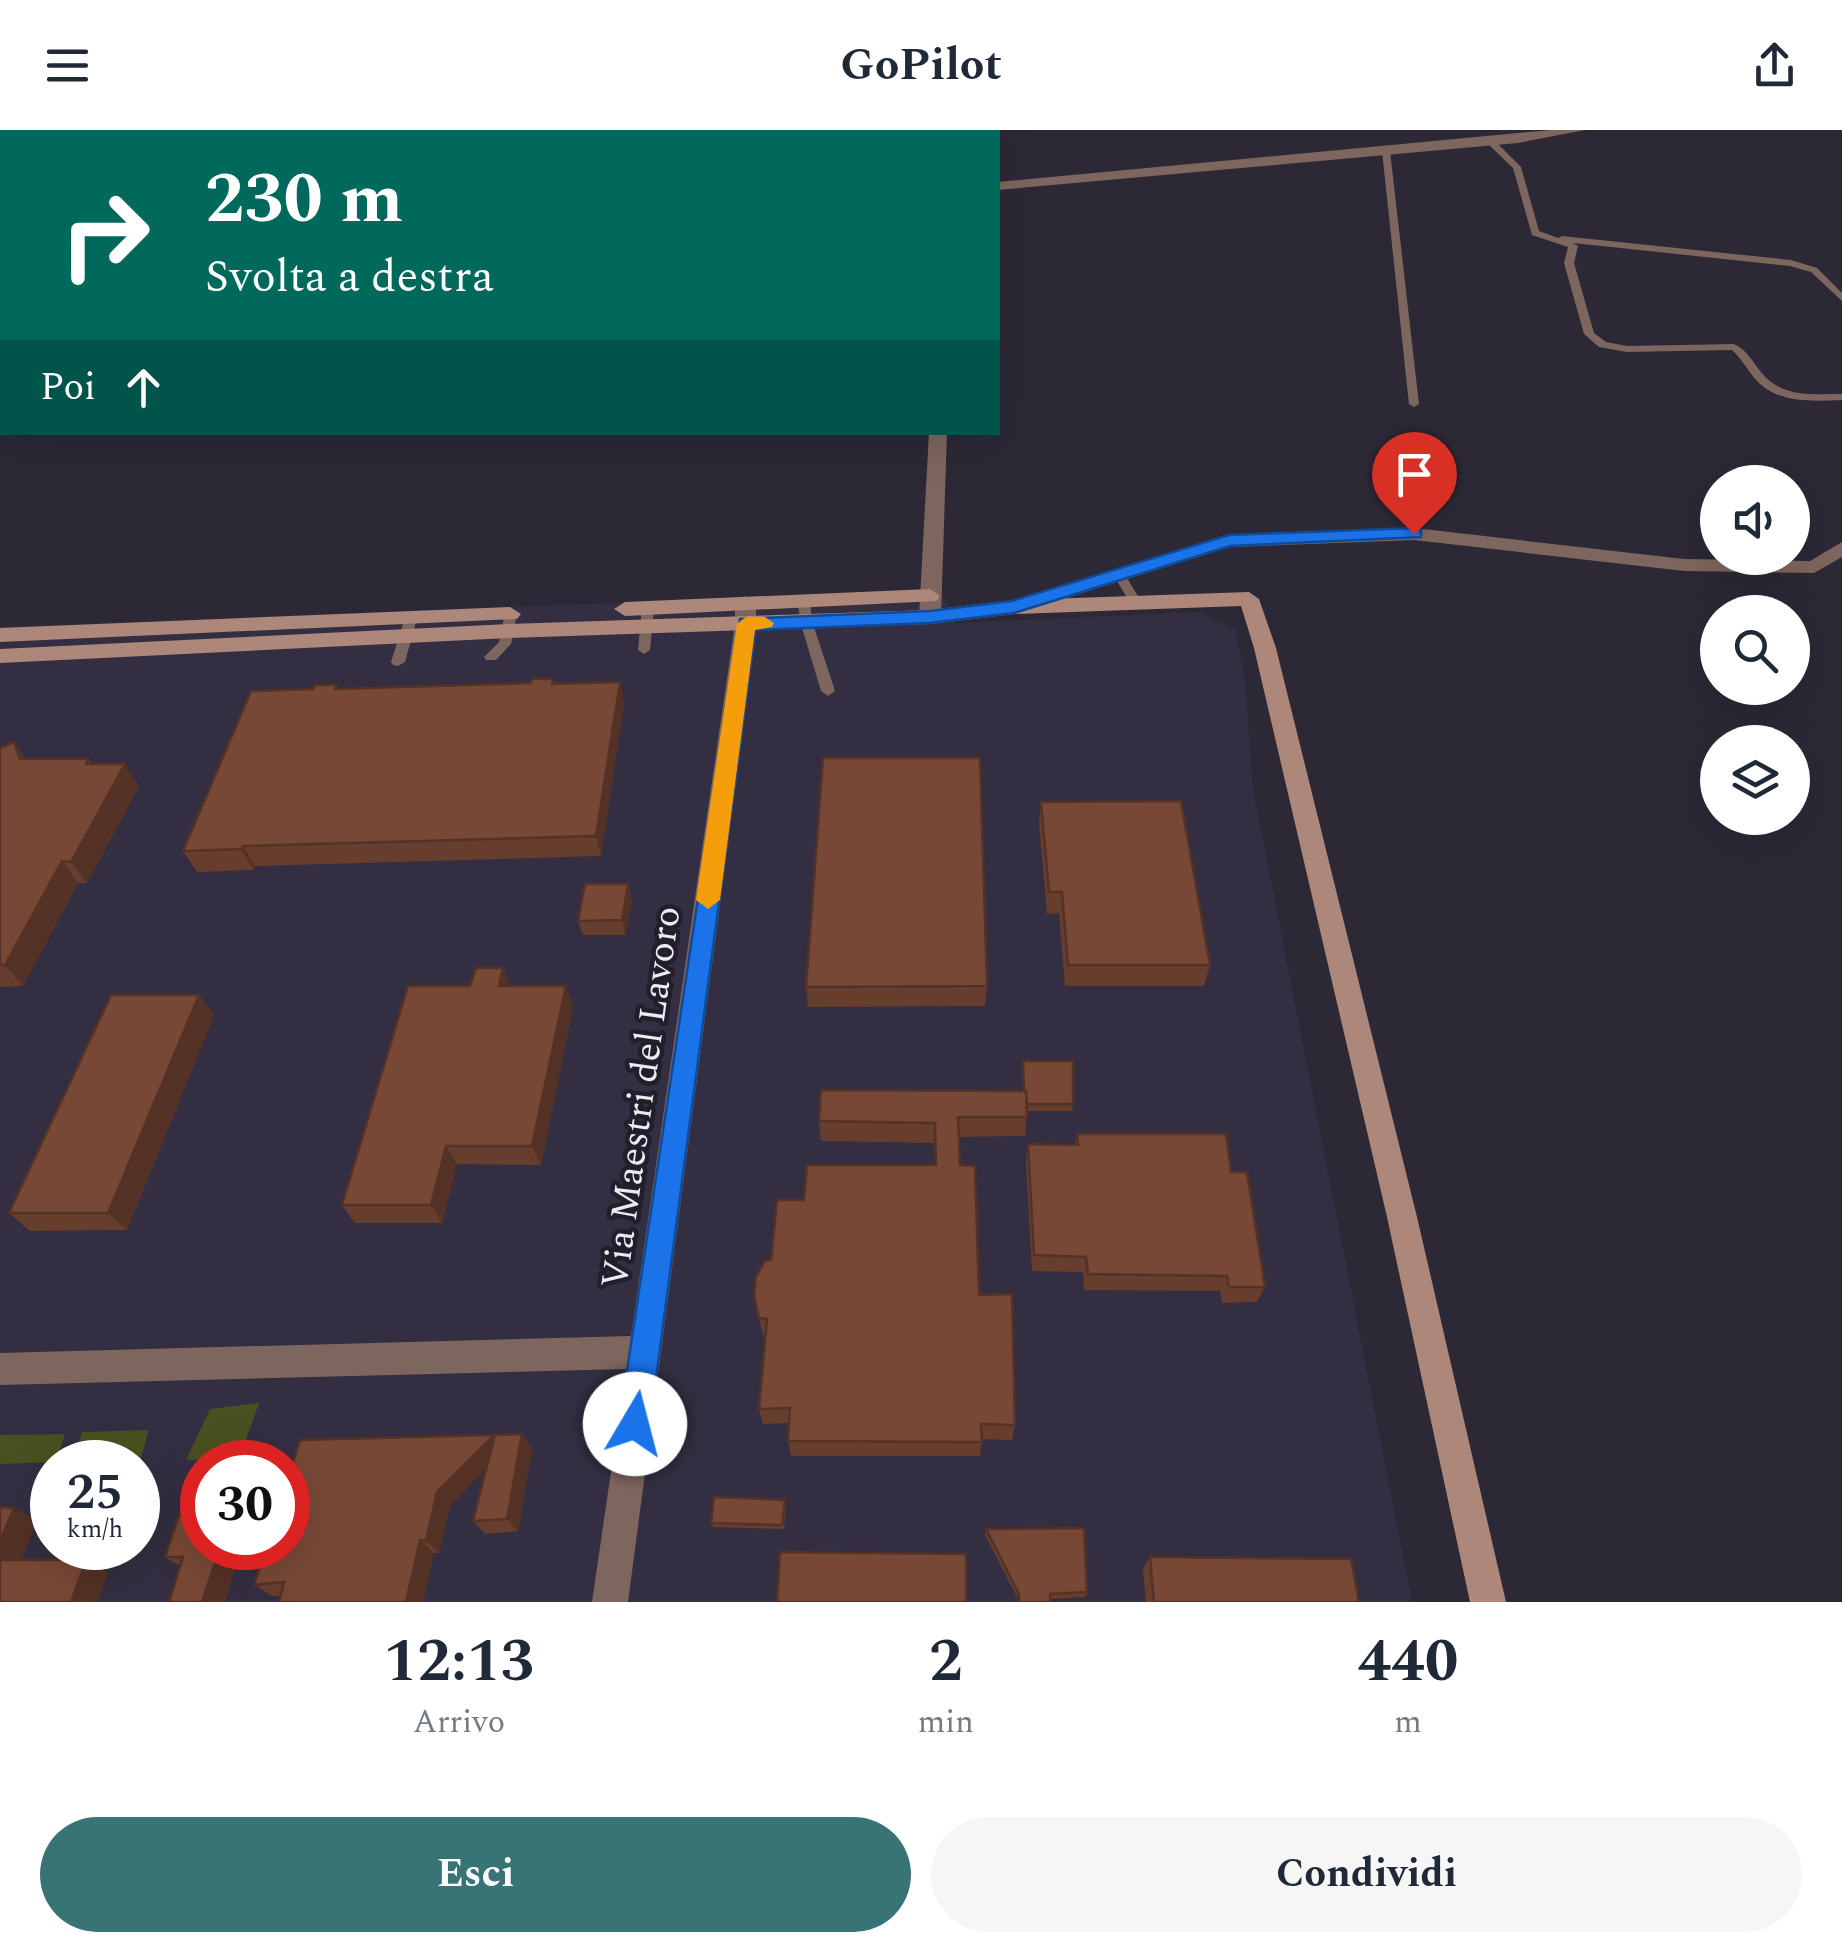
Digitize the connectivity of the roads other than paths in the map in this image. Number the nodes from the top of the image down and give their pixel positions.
1 (1578, 130) edge
2 (1490, 142) junction
3 (1386, 150) junction
4 (1000, 186) edge
5 (1554, 238) junction
6 (1842, 298) edge
7 (1842, 398) edge
8 (1414, 404) dead end
9 (938, 435) edge
10 (1842, 548) edge
11 (1120, 576) junction
12 (1136, 603) junction
13 (930, 606) junction
14 (1014, 607) junction
15 (805, 611) junction
16 (746, 614) junction
17 (648, 617) junction
18 (408, 627) junction
19 (0, 635) edge
20 (509, 636) junction
21 (644, 650) dead end
22 (0, 656) edge
23 (491, 658) dead end
24 (398, 662) dead end
25 (828, 691) dead end
26 (645, 1352) junction
27 (0, 1370) edge
28 (610, 1602) edge
29 (1488, 1602) edge

1 - 2 street
2 - 3 street
2 - 5 lane
3 - 4 street
3 - 8 lane
5 - 6 lane
5 - 7 lane
9 - 13 street
10 - 11 street
11 - 12 lane
11 - 14 street
12 - 14 street
12 - 29 street
13 - 14 street
13 - 15 street
15 - 16 street
15 - 25 lane
16 - 17 street
16 - 26 street, Via Maestri del Lavoro
17 - 20 street
17 - 21 lane
18 - 19 street
18 - 20 street
18 - 22 street
18 - 24 lane
20 - 23 lane
26 - 27 street
26 - 28 street, Via Maestri del Lavoro

